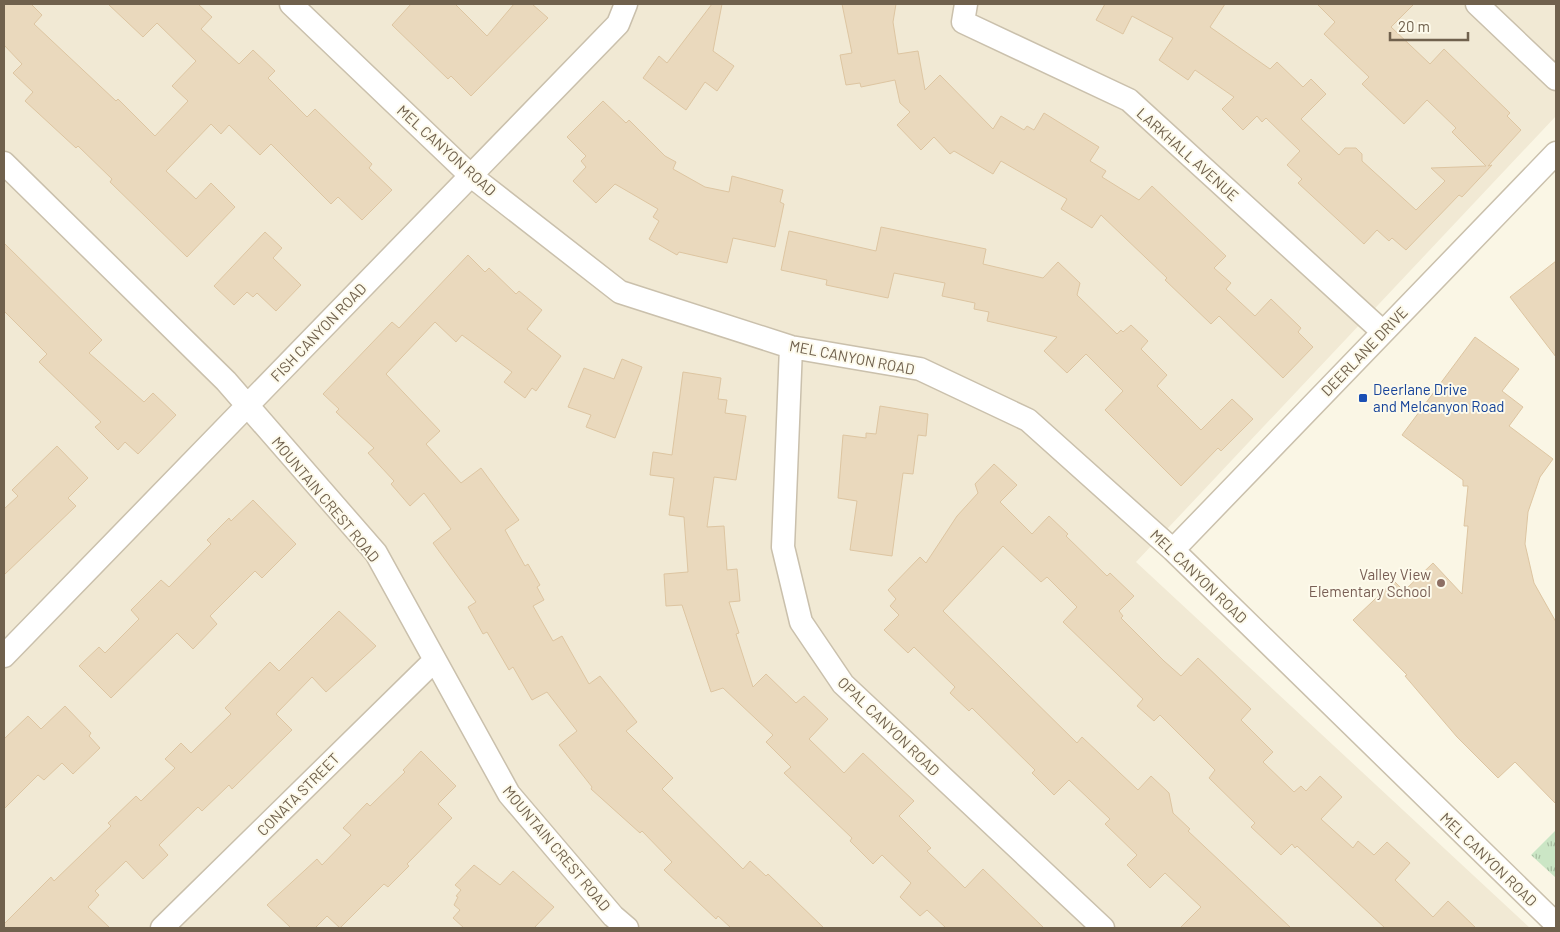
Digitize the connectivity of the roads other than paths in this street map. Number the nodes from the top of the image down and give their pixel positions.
1 (291, 4) edge
2 (626, 4) edge
3 (1477, 4) edge
4 (964, 13) edge
5 (1556, 79) edge
6 (1556, 153) edge
7 (4, 163) edge
8 (470, 175) junction
9 (1383, 332) junction
10 (791, 347) junction
11 (246, 406) junction
12 (1173, 550) junction
13 (4, 656) edge
14 (435, 660) junction
15 (614, 924) edge
16 (1556, 924) edge
17 (162, 928) edge
18 (1103, 928) edge

1 - 8 street, MEL CANYON ROAD
2 - 8 street, FISH CANYON ROAD
3 - 5 street
4 - 9 street, LARKHALL AVENUE
6 - 9 street, DEERLANE DRIVE
7 - 11 street, MOUNTAIN CREST ROAD
8 - 10 street, MEL CANYON ROAD
8 - 11 street, FISH CANYON ROAD
9 - 12 street, DEERLANE DRIVE
10 - 12 street, MEL CANYON ROAD
10 - 18 street, OPAL CANYON ROAD
11 - 13 street, FISH CANYON ROAD
11 - 14 street, MOUNTAIN CREST ROAD
12 - 16 street, MEL CANYON ROAD
14 - 15 street, MOUNTAIN CREST ROAD
14 - 17 street, CONATA STREET

